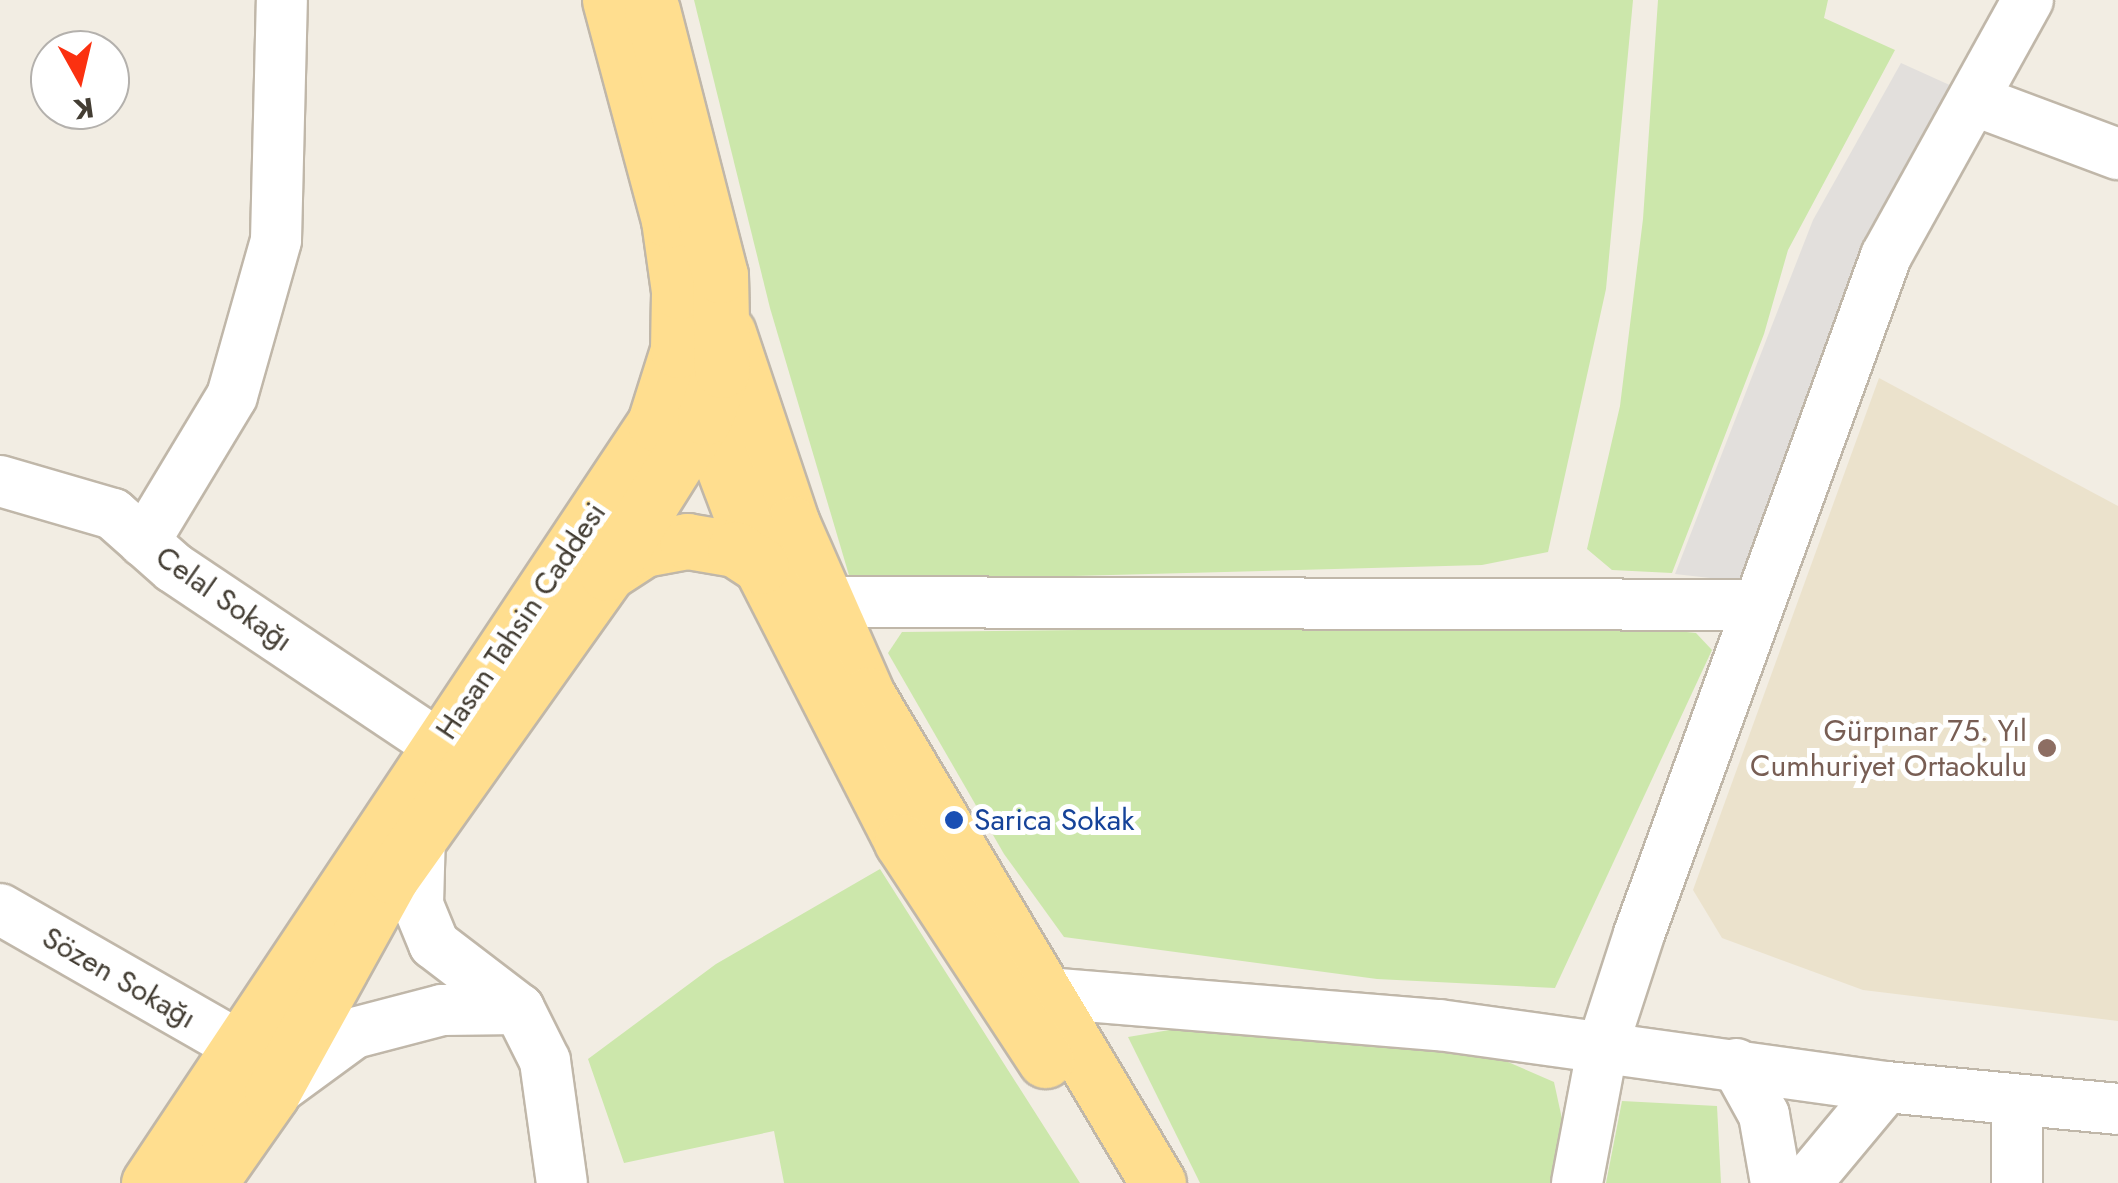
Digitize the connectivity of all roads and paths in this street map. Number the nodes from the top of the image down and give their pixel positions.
1 (282, 0) edge
2 (610, 0) edge
3 (649, 0) edge
4 (2028, 0) edge
5 (1976, 101) junction
6 (2118, 154) edge
7 (724, 324) junction
8 (678, 350) junction
9 (706, 417) junction
10 (645, 438) junction
11 (770, 458) junction
12 (0, 481) edge
13 (144, 542) junction
14 (761, 566) junction
15 (606, 573) junction
16 (823, 602) junction
17 (1756, 605) junction
18 (438, 744) junction
19 (420, 833) junction
20 (0, 909) edge
21 (992, 979) junction
22 (1047, 993) junction
23 (519, 1009) junction
24 (1603, 1045) junction
25 (239, 1046) junction
26 (1736, 1064) junction
27 (1886, 1087) junction
28 (272, 1093) junction
29 (2016, 1103) junction
30 (2118, 1109) edge
31 (149, 1183) edge
32 (209, 1183) edge
33 (562, 1183) edge
34 (1116, 1183) edge
35 (1158, 1183) edge
36 (1577, 1183) edge
37 (1776, 1183) edge
38 (1806, 1183) edge
39 (2017, 1183) edge

1 - 13 street
2 - 8 main road, Hasan Tahsin Caddesi
3 - 7 main road, Hasan Tahsin Caddesi
4 - 5 street
5 - 6 street
5 - 17 street
7 - 9 main road, Hasan Tahsin Caddesi
7 - 11 main road, Hasan Tahsin Caddesi
8 - 9 main road
8 - 10 main road, Hasan Tahsin Caddesi
9 - 10 main road
9 - 11 main road
9 - 14 main road
9 - 15 main road, Hasan Tahsin Caddesi
10 - 18 main road, Hasan Tahsin Caddesi
11 - 16 main road, Hasan Tahsin Caddesi
12 - 13 street, Celal Sokağı
13 - 18 street, Celal Sokağı
14 - 15 main road
14 - 21 main road
15 - 19 main road, Hasan Tahsin Caddesi
16 - 17 street
16 - 22 main road, Hasan Tahsin Caddesi
17 - 24 street
18 - 25 main road, Hasan Tahsin Caddesi
19 - 23 street
19 - 28 main road, Hasan Tahsin Caddesi
20 - 25 street, Sözen Sokağı
21 - 22 main road
21 - 34 main road
22 - 24 street
22 - 35 main road, Hasan Tahsin Caddesi
23 - 28 street
23 - 33 street
24 - 26 street
24 - 36 street
25 - 31 main road, Hasan Tahsin Caddesi
26 - 27 street
26 - 37 street
27 - 29 street
27 - 38 street
28 - 32 main road, Hasan Tahsin Caddesi
29 - 30 street
29 - 39 street

